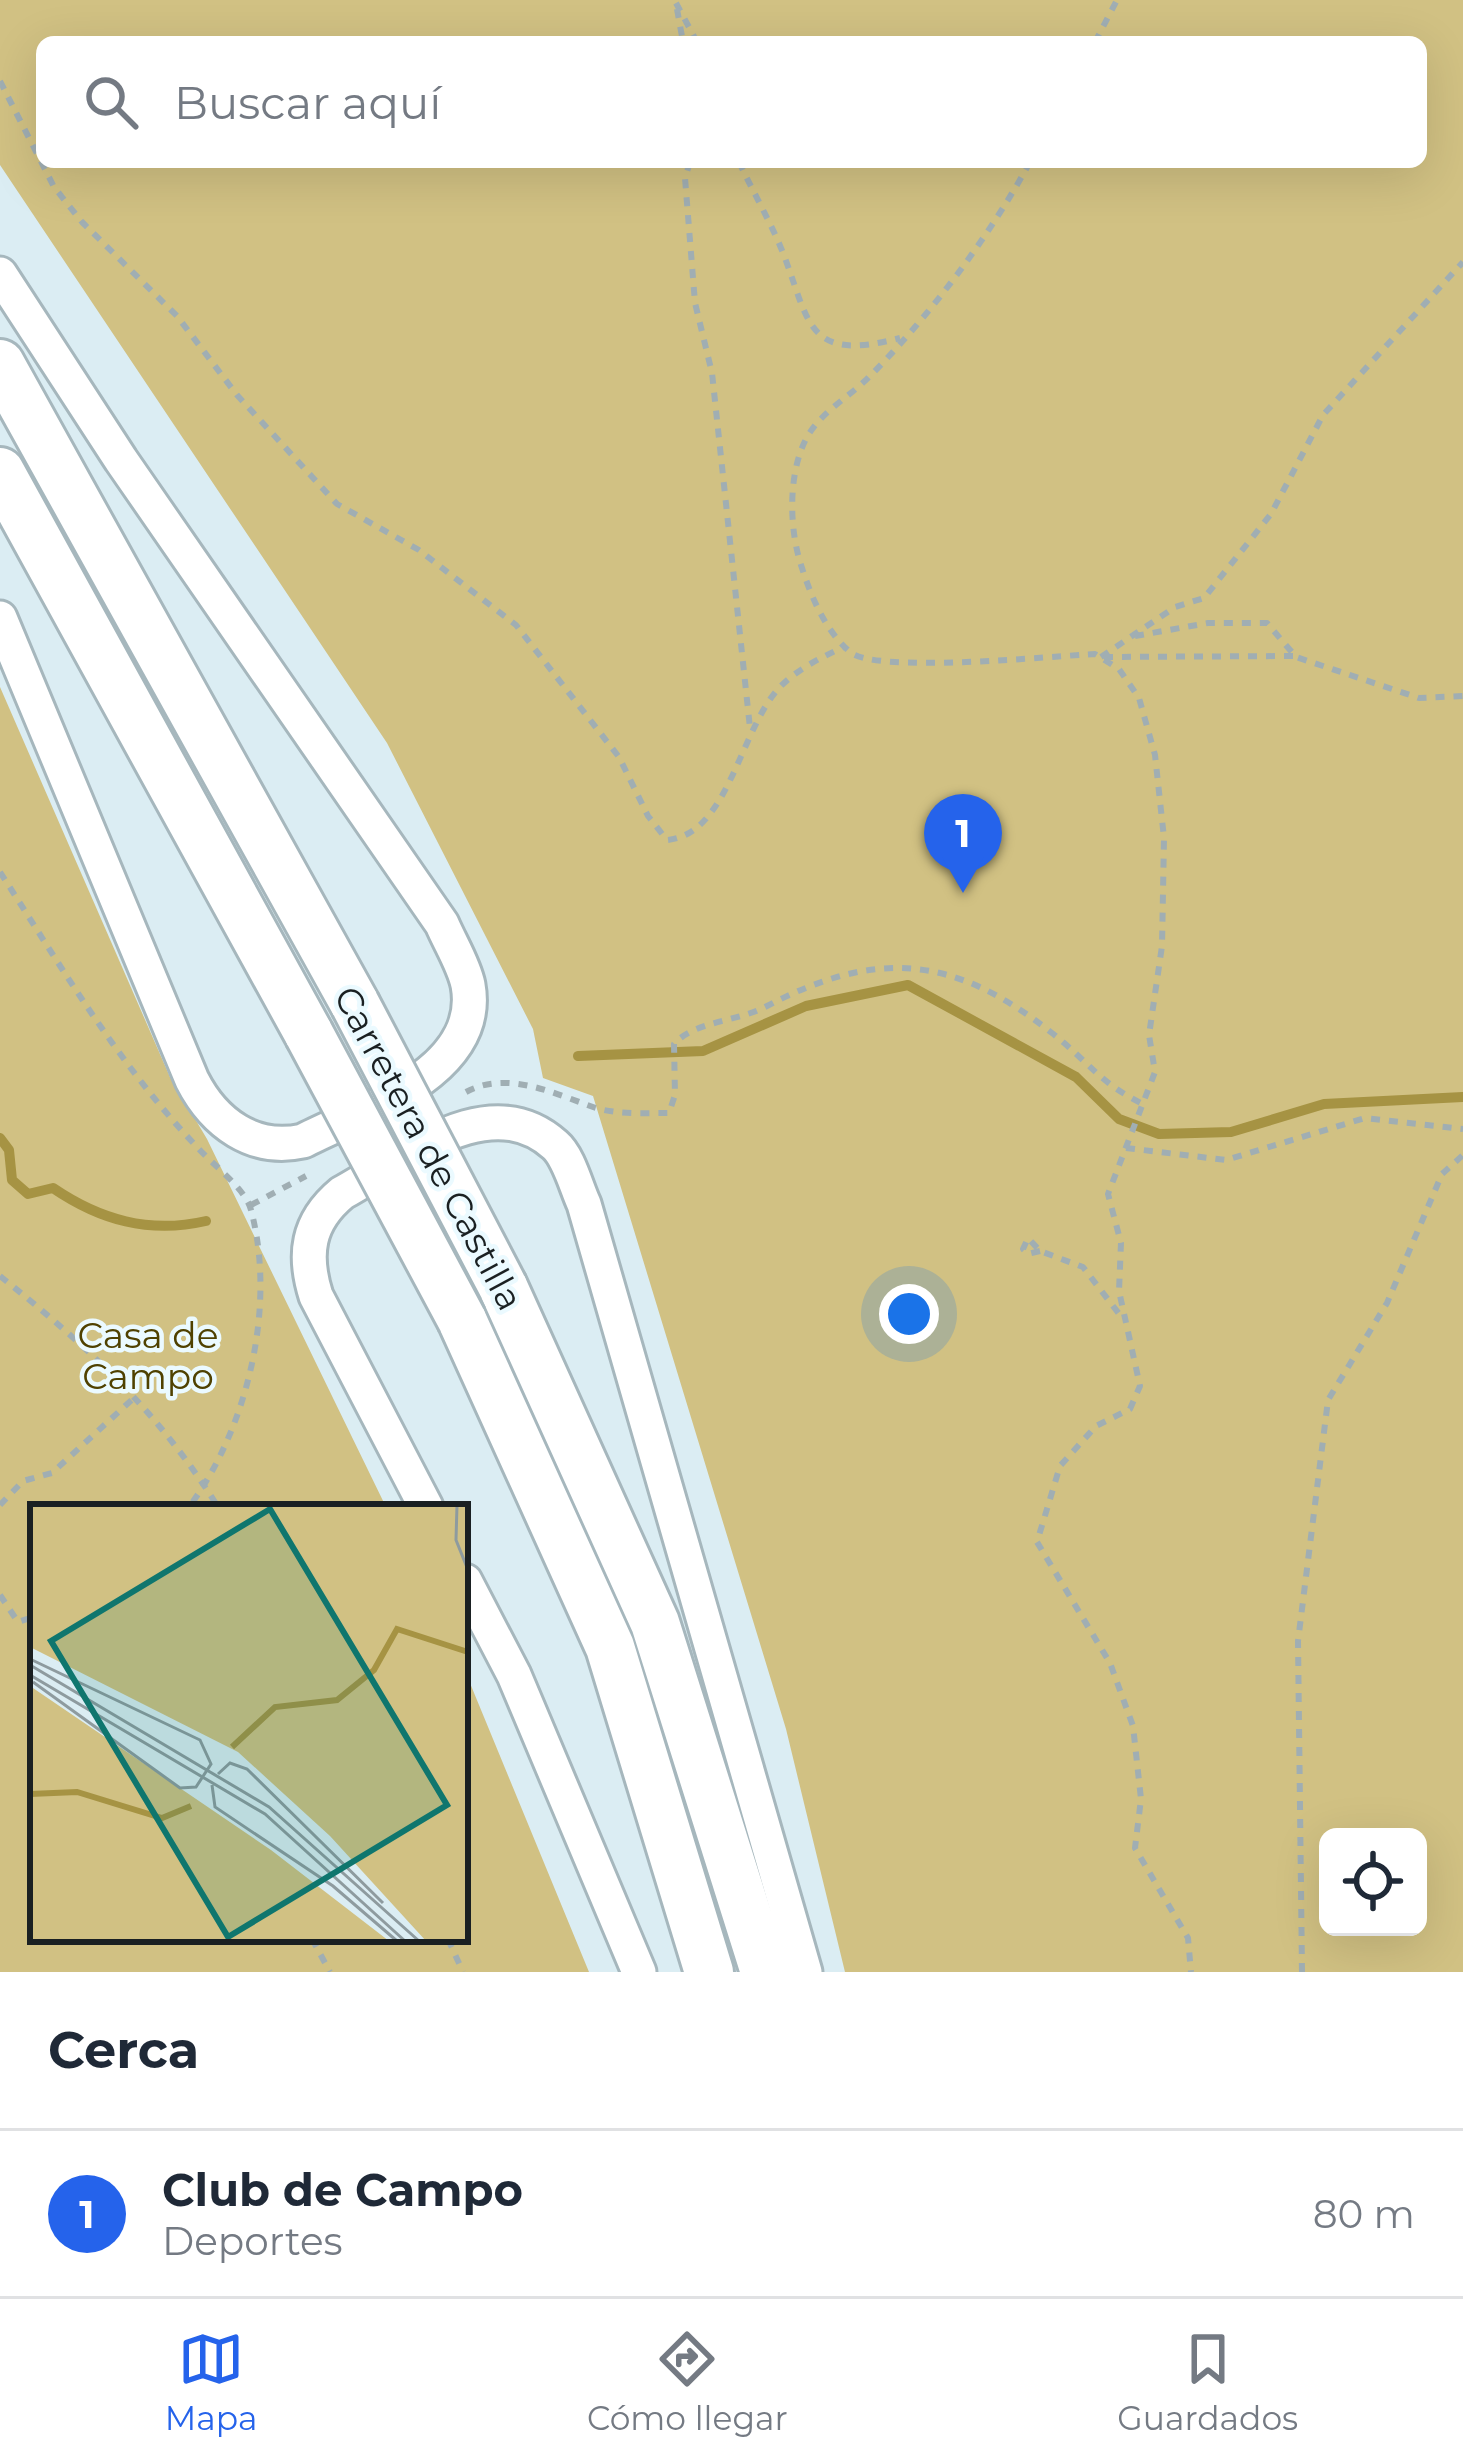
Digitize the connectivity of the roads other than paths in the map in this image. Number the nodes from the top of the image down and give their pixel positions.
1 (0, 274) edge
2 (0, 364) edge
3 (0, 472) edge
4 (0, 618) edge
5 (424, 1504) edge
6 (468, 1587) edge
7 (639, 1972) edge
8 (710, 1972) edge
9 (765, 1972) edge
10 (805, 1972) edge

1 - 4 lane
2 - 9 highway, Carretera de Castilla, bridge
3 - 8 highway, Carretera de Castilla, bridge
5 - 10 lane
6 - 7 lane

